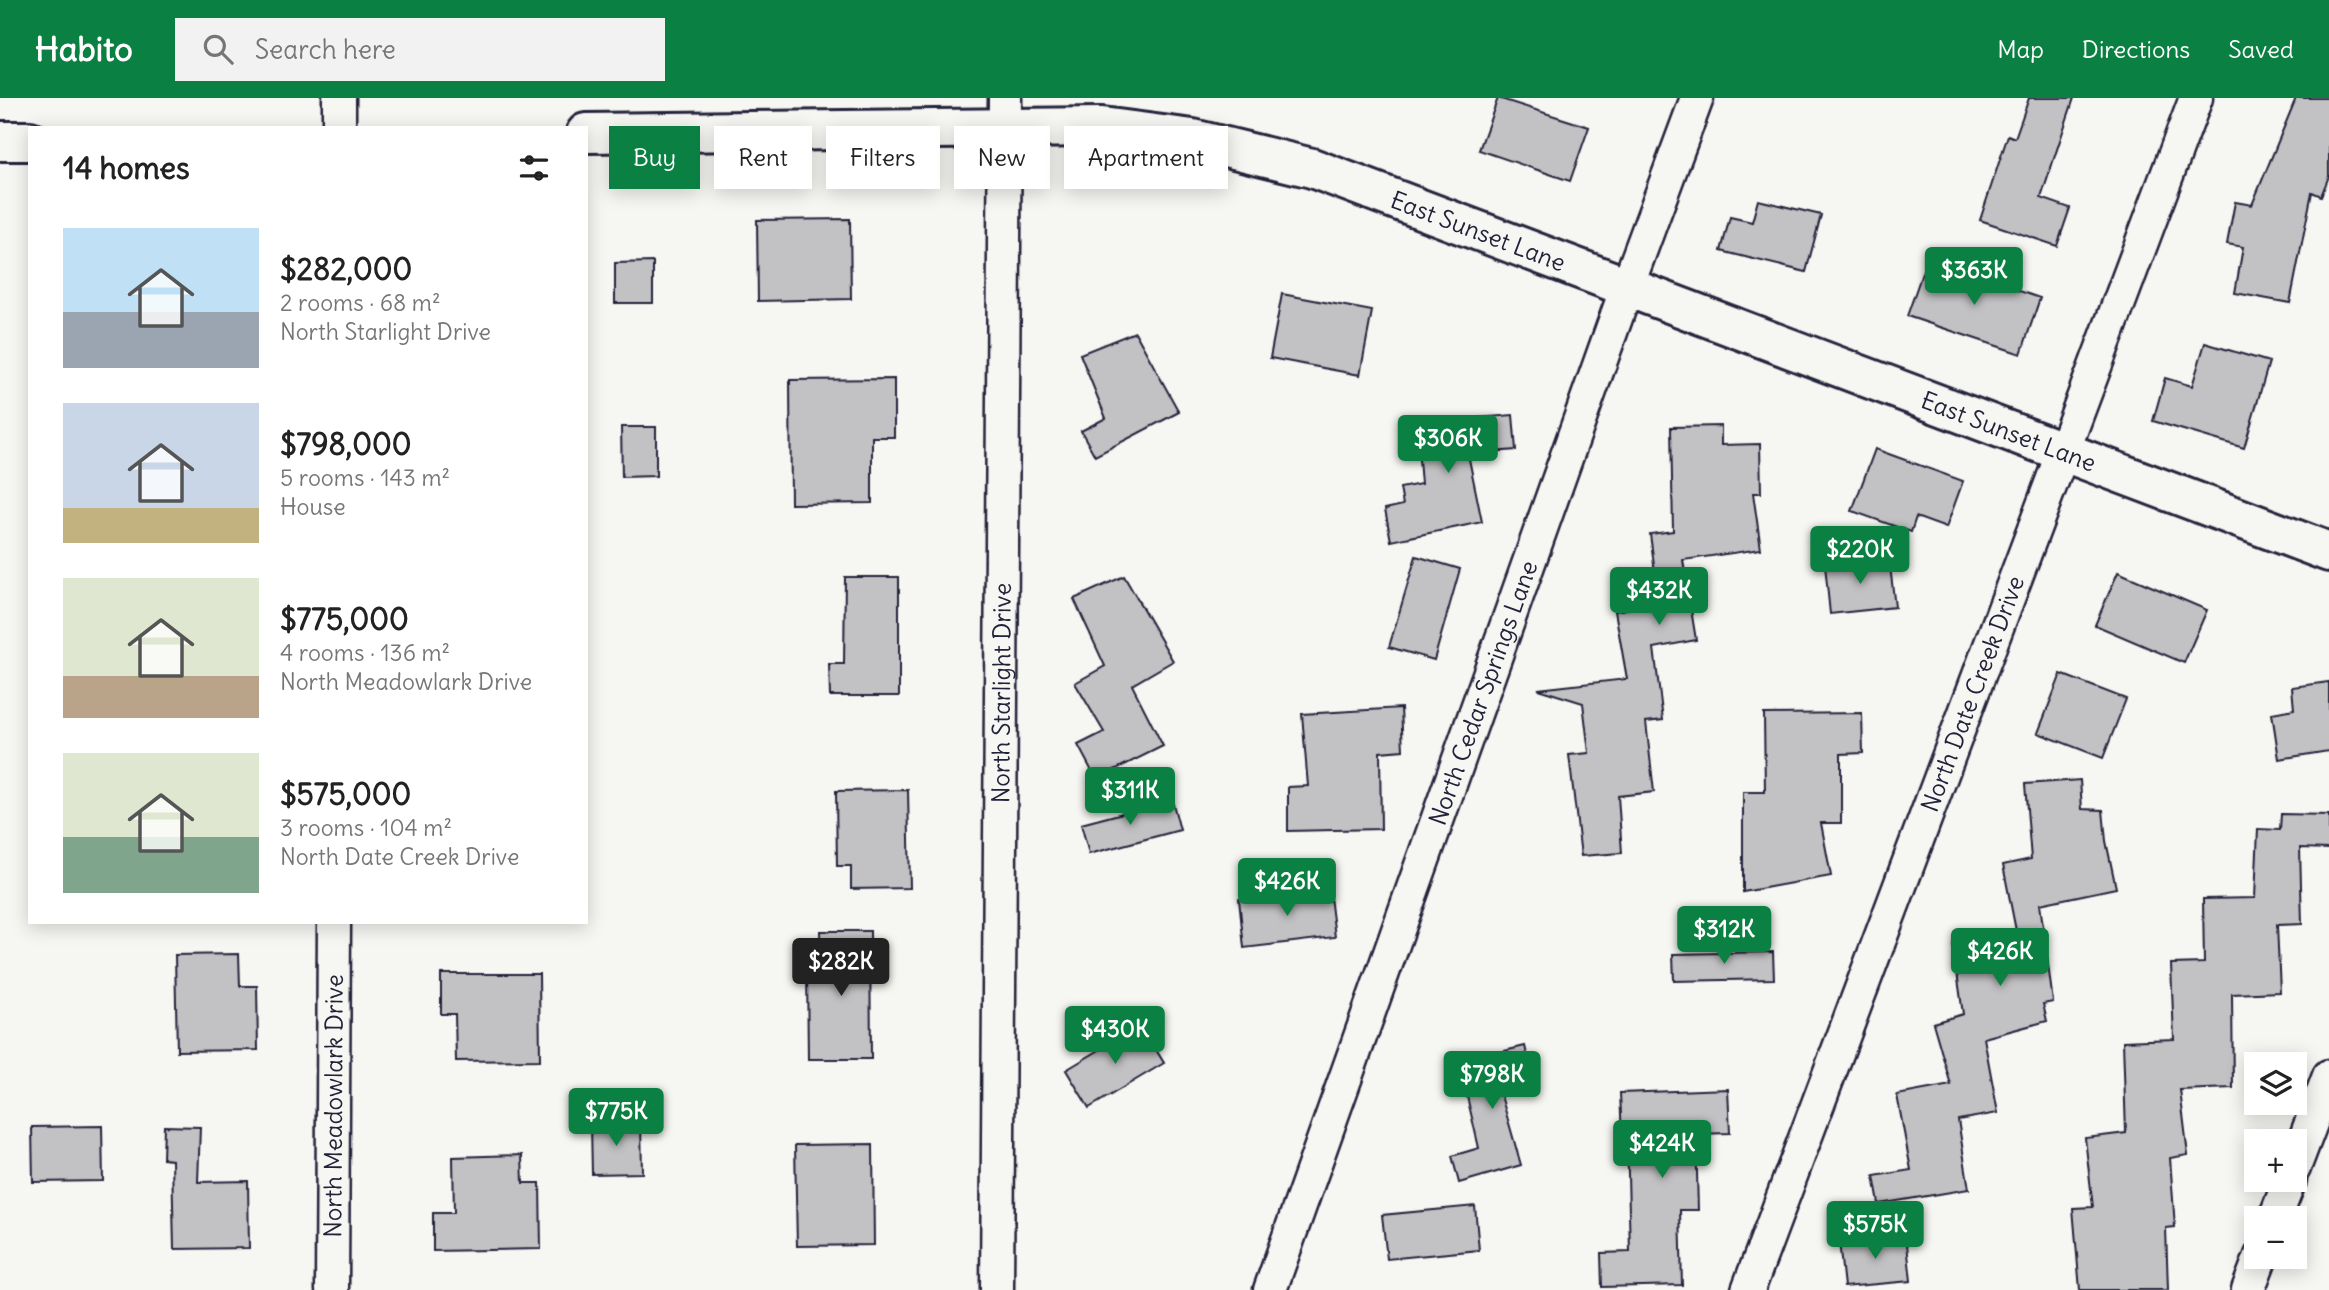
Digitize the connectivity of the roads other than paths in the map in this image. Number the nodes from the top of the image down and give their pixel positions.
1 (339, 98) edge
2 (1697, 98) edge
3 (2196, 98) edge
4 (1005, 113) edge
5 (339, 126) edge
6 (588, 133) edge
7 (28, 141) edge
8 (0, 142) edge
9 (1627, 287) junction
10 (2062, 451) junction
11 (2329, 552) edge
12 (334, 924) edge
13 (2329, 1076) edge
14 (2307, 1134) edge
15 (2256, 1269) edge
16 (332, 1290) edge
17 (997, 1290) edge
18 (1270, 1290) edge
19 (1748, 1290) edge
20 (2248, 1290) edge

1 - 5 street
2 - 9 street, North Cedar Springs Lane
3 - 10 street, North Date Creek Drive
4 - 6 street, East Sunset Lane
4 - 9 street, East Sunset Lane
4 - 17 street, North Starlight Drive
7 - 8 street
9 - 10 street, East Sunset Lane
9 - 18 street, North Cedar Springs Lane
10 - 11 street, East Sunset Lane
10 - 19 street, North Date Creek Drive
12 - 16 street, North Meadowlark Drive
13 - 14 street
15 - 20 street

